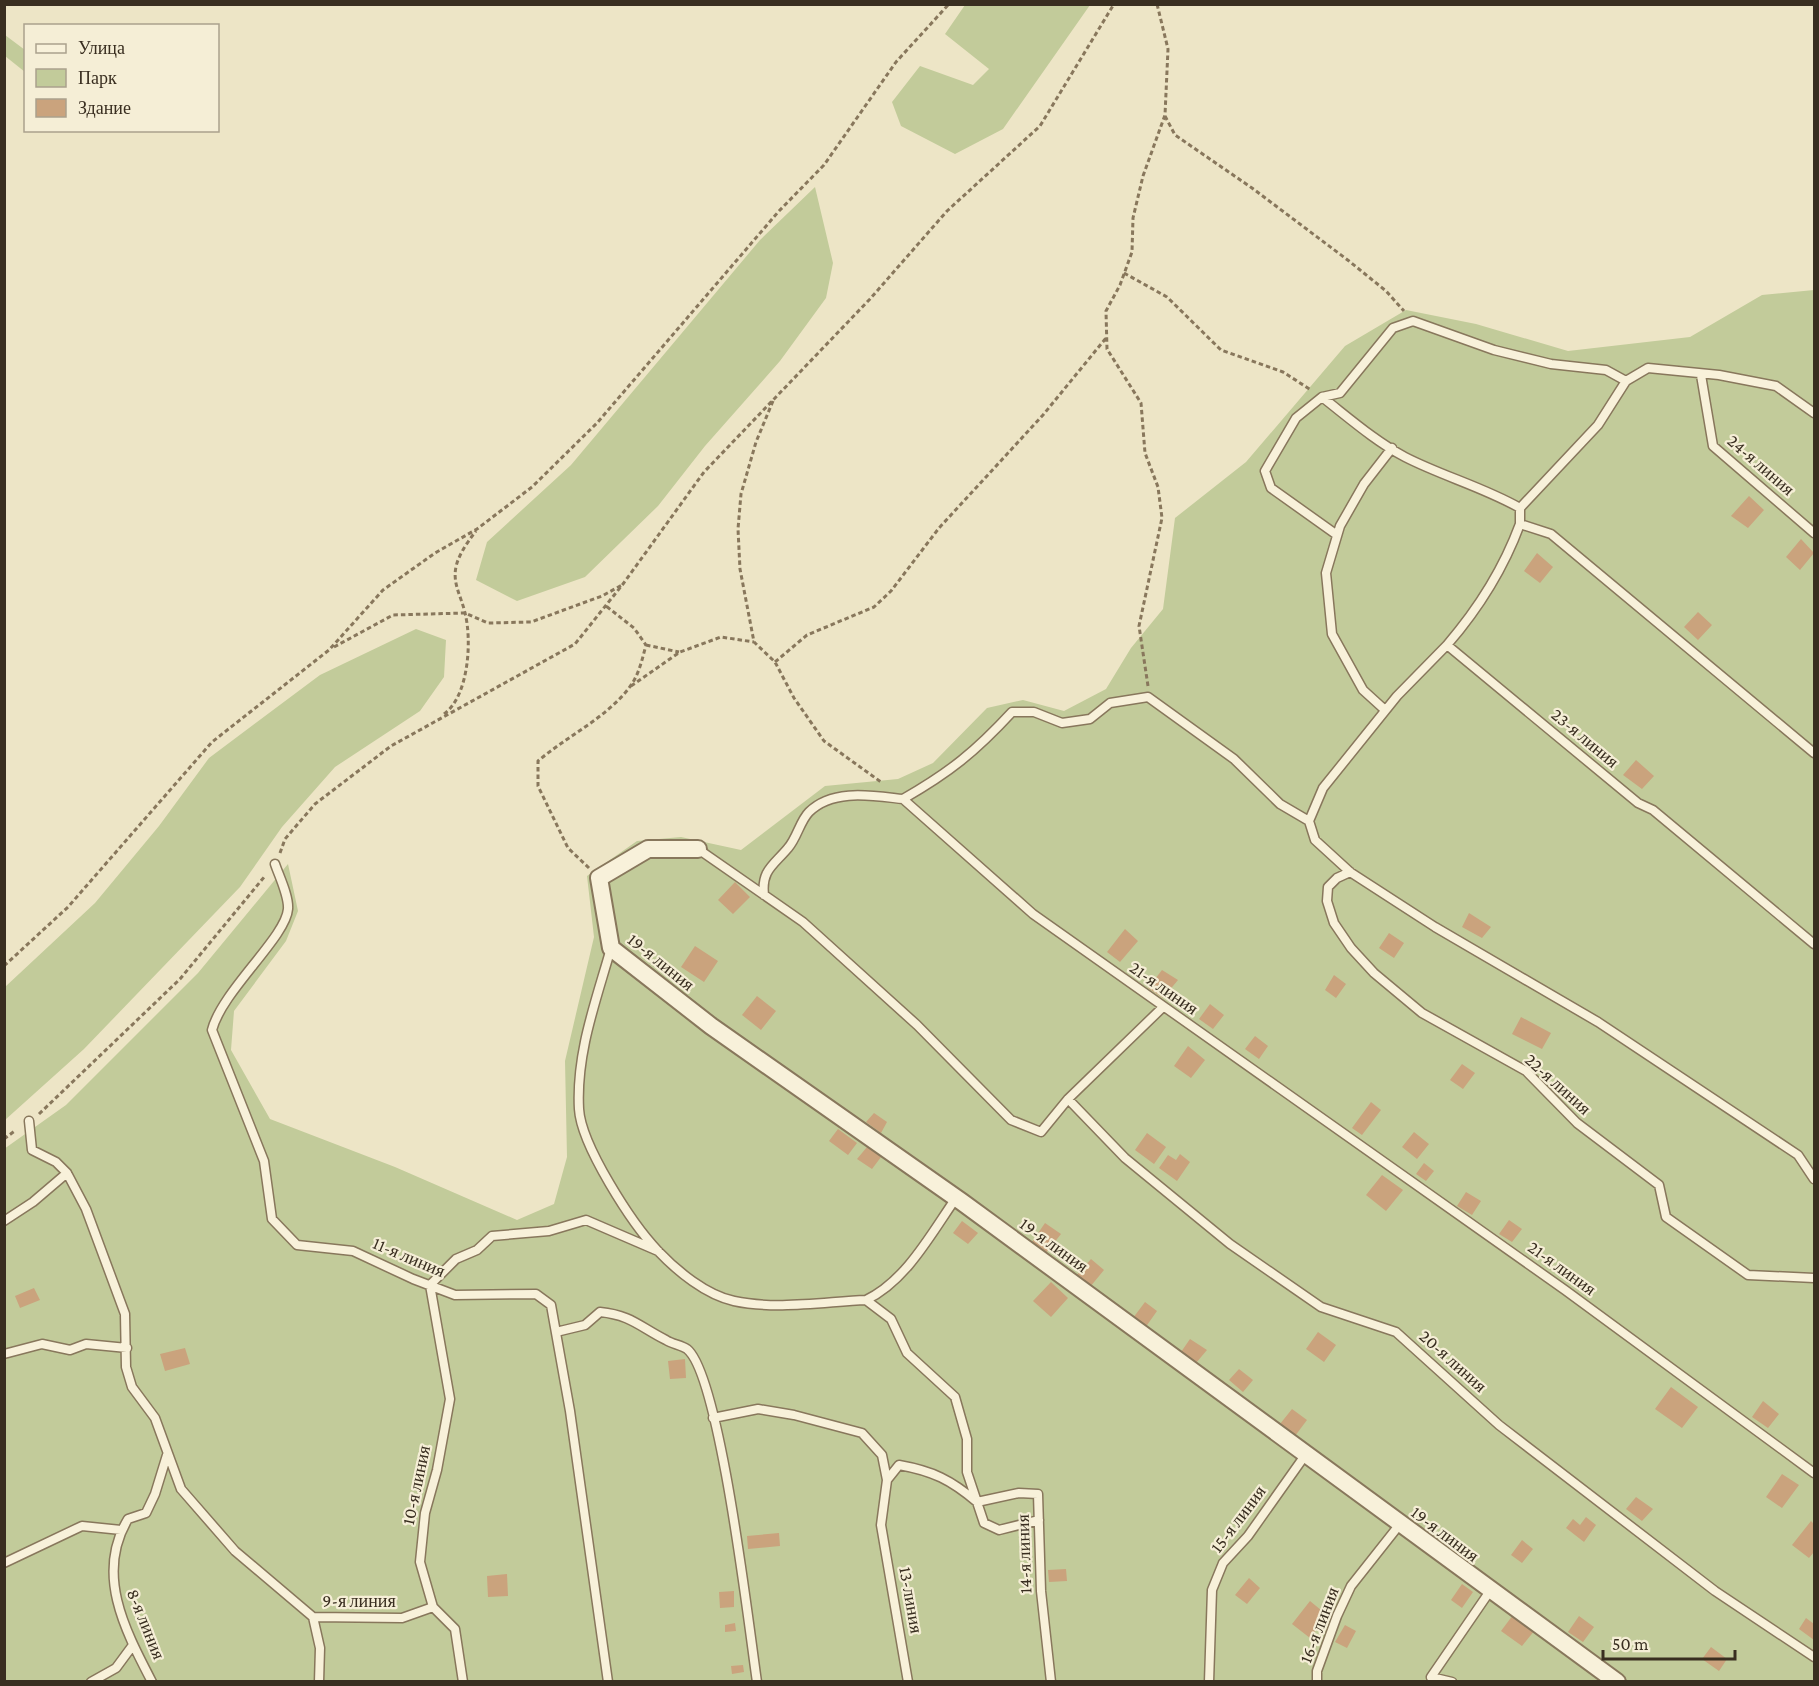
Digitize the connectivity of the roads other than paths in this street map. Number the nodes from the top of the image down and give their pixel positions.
1 (1701, 375) junction
2 (1626, 381) junction
3 (1322, 397) junction
4 (1815, 413) edge
5 (1392, 448) junction
6 (1520, 508) junction
7 (1520, 524) junction
8 (1815, 533) edge
9 (1337, 535) junction
10 (1447, 645) junction
11 (1385, 711) junction
12 (1815, 753) edge
13 (903, 799) junction
14 (1309, 821) junction
15 (698, 849) joint
16 (275, 864) road end
17 (1350, 872) junction
18 (764, 895) junction
19 (1815, 944) edge
20 (611, 948) junction
21 (1163, 1007) junction
22 (1068, 1099) junction
23 (29, 1121) road end
24 (66, 1173) junction
25 (1815, 1179) edge
26 (956, 1198) junction
27 (4, 1221) edge
28 (658, 1251) junction
29 (1815, 1278) edge
30 (430, 1285) junction
31 (866, 1300) junction
32 (556, 1332) junction
33 (127, 1348) junction
34 (4, 1354) edge
35 (713, 1418) junction
36 (1306, 1454) junction
37 (167, 1455) junction
38 (1815, 1473) edge
39 (887, 1480) junction
40 (976, 1502) junction
41 (1039, 1520) junction
42 (1400, 1524) junction
43 (121, 1530) junction
44 (4, 1563) edge
45 (1490, 1591) junction
46 (433, 1607) junction
47 (313, 1617) junction
48 (133, 1644) junction
49 (1815, 1657) edge
50 (91, 1682) edge
51 (152, 1682) edge
52 (319, 1682) edge
53 (463, 1682) edge
54 (608, 1682) edge
55 (757, 1682) edge
56 (908, 1682) edge
57 (1051, 1682) edge
58 (1209, 1682) edge
59 (1317, 1682) edge
60 (1452, 1682) edge
61 (1617, 1682) edge

1 - 2 lane
1 - 4 lane
1 - 8 lane, 24-я линия
2 - 3 lane
2 - 6 lane
3 - 5 lane
3 - 9 lane
5 - 6 lane
5 - 9 lane
6 - 7 lane
7 - 10 lane
7 - 12 lane
9 - 11 lane
10 - 11 lane
10 - 19 lane, 23-я линия
11 - 14 lane
13 - 14 lane
13 - 18 lane
13 - 21 lane, 21-я линия
14 - 17 lane
15 - 18 lane
15 - 20 street, 19-я линия
16 - 30 lane, 11-я линия
17 - 25 lane
17 - 29 lane, 22-я линия
18 - 22 lane
20 - 26 street, 19-я линия
20 - 28 lane
21 - 22 lane
21 - 38 lane, 21-я линия
22 - 49 lane, 20-я линия
23 - 24 lane
24 - 27 lane
24 - 33 lane
26 - 31 lane
26 - 36 street, 19-я линия
28 - 30 lane
28 - 31 lane
30 - 32 lane, 11-я линия
30 - 46 lane, 10-я линия
31 - 40 lane
32 - 35 lane
32 - 54 lane, 11-я линия
33 - 34 lane
33 - 37 lane
35 - 39 lane
35 - 55 lane
36 - 42 street, 19-я линия
36 - 58 lane, 15-я линия
37 - 43 lane
37 - 47 lane
39 - 40 lane
39 - 56 lane, 13-линия
40 - 41 lane
40 - 41 lane, 14-я линия
41 - 57 lane, 14-я линия
42 - 45 street, 19-я линия
42 - 59 lane, 16-я линия
43 - 44 lane
43 - 48 lane, 8-я линия
45 - 60 lane
45 - 61 street, 19-я линия
46 - 47 lane, 9-я линия
46 - 53 lane, 10-я линия
47 - 52 lane, 9-я линия
48 - 50 lane
48 - 51 lane, 8-я линия

